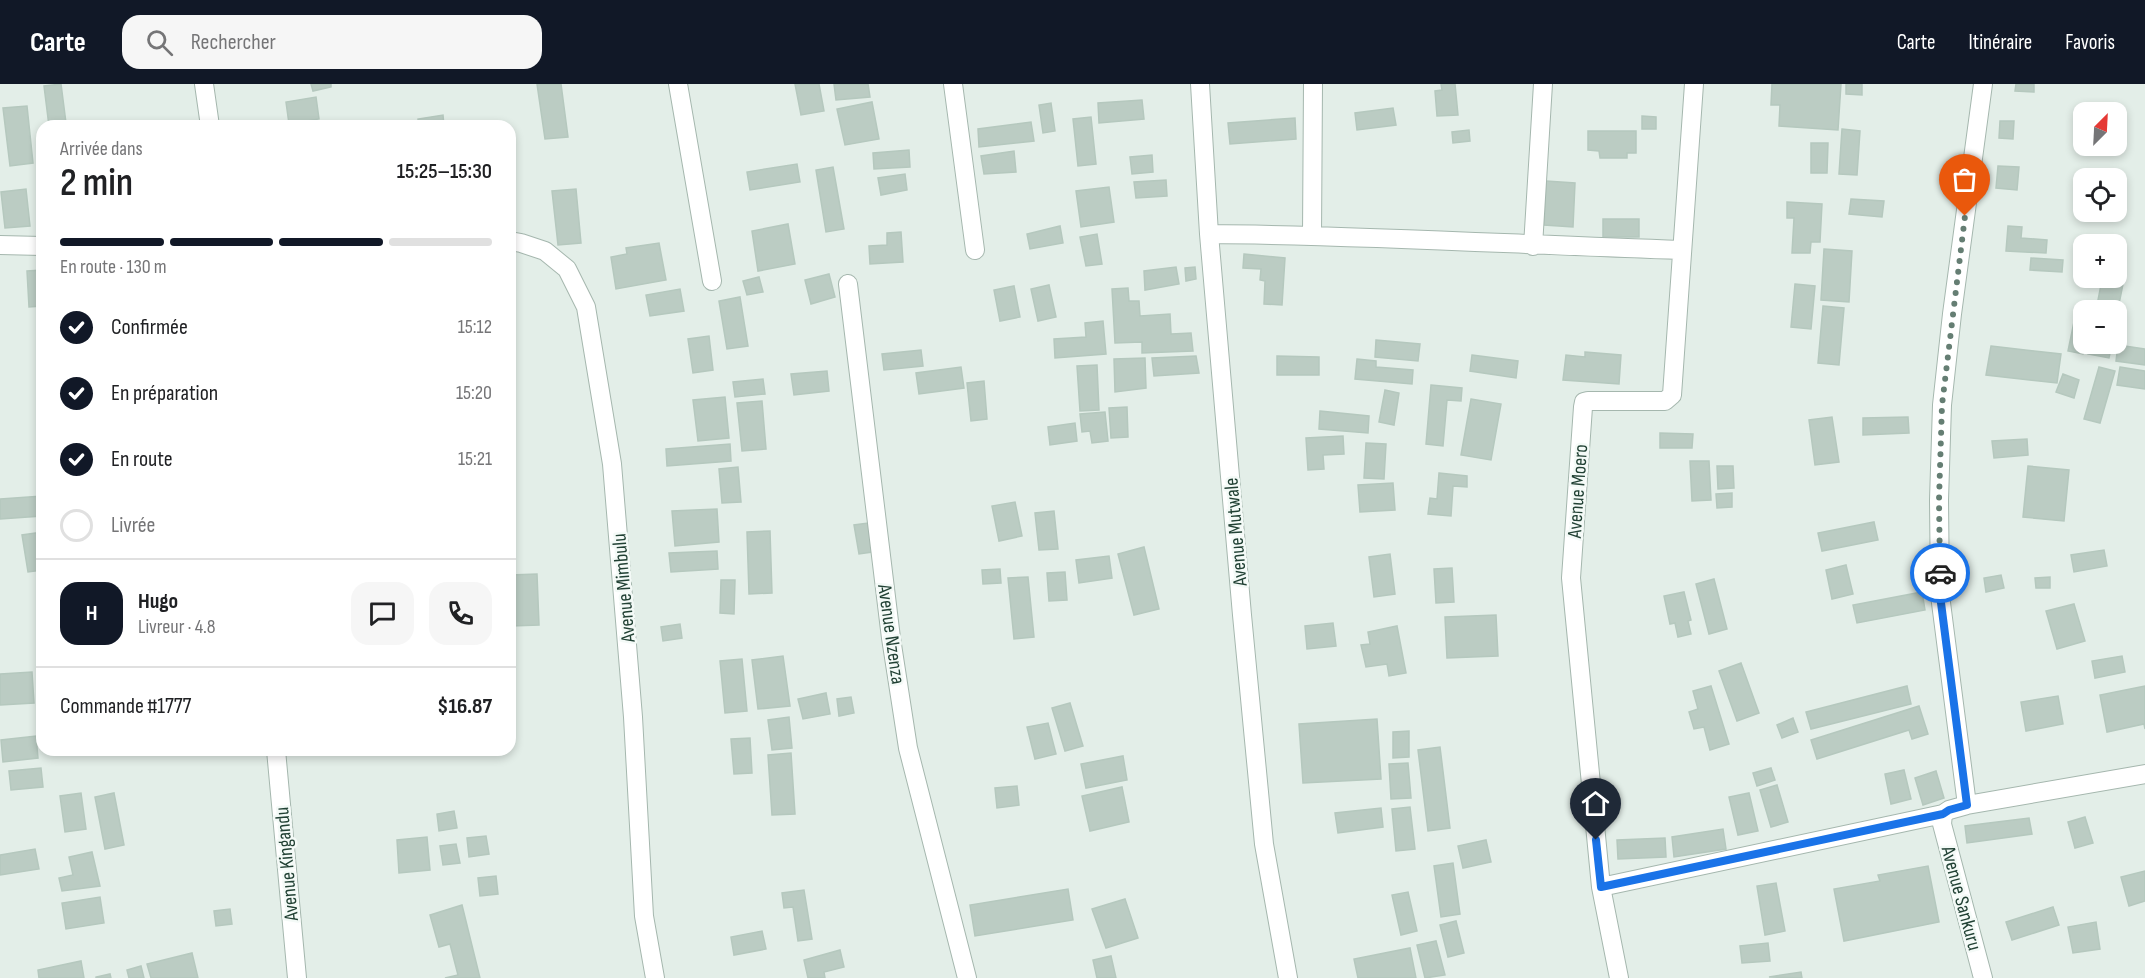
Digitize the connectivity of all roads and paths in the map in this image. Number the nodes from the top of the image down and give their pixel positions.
1 (204, 84) edge
2 (678, 84) edge
3 (952, 84) edge
4 (1200, 84) edge
5 (1313, 84) edge
6 (1543, 84) edge
7 (1694, 84) edge
8 (1983, 84) edge
9 (209, 120) edge
10 (1209, 234) junction
11 (1312, 235) junction
12 (516, 243) edge
13 (0, 244) edge
14 (36, 246) edge
15 (1533, 246) junction
16 (975, 250) dead end
17 (1681, 250) junction
18 (712, 280) dead end
19 (848, 284) dead end
20 (277, 756) edge
21 (2145, 774) edge
22 (1967, 805) junction
23 (1943, 814) junction
24 (1601, 887) junction
25 (297, 978) edge
26 (656, 978) edge
27 (967, 978) edge
28 (1288, 978) edge
29 (1620, 978) edge
30 (1983, 978) edge

1 - 9 street
2 - 18 street
3 - 16 street
4 - 10 street, Avenue Mutwale
5 - 11 street
6 - 15 street
7 - 17 street, Avenue Moero
8 - 22 street
10 - 11 street
10 - 28 street, Avenue Mutwale
11 - 15 street
12 - 26 street, Avenue Mimbulu
13 - 14 street
15 - 17 street
17 - 24 street, Avenue Moero
19 - 27 street, Avenue Nzenza
20 - 25 street, Avenue Kingandu
21 - 22 street
22 - 23 street
23 - 24 street
23 - 30 street, Avenue Sankuru
24 - 29 street, Avenue Moero

